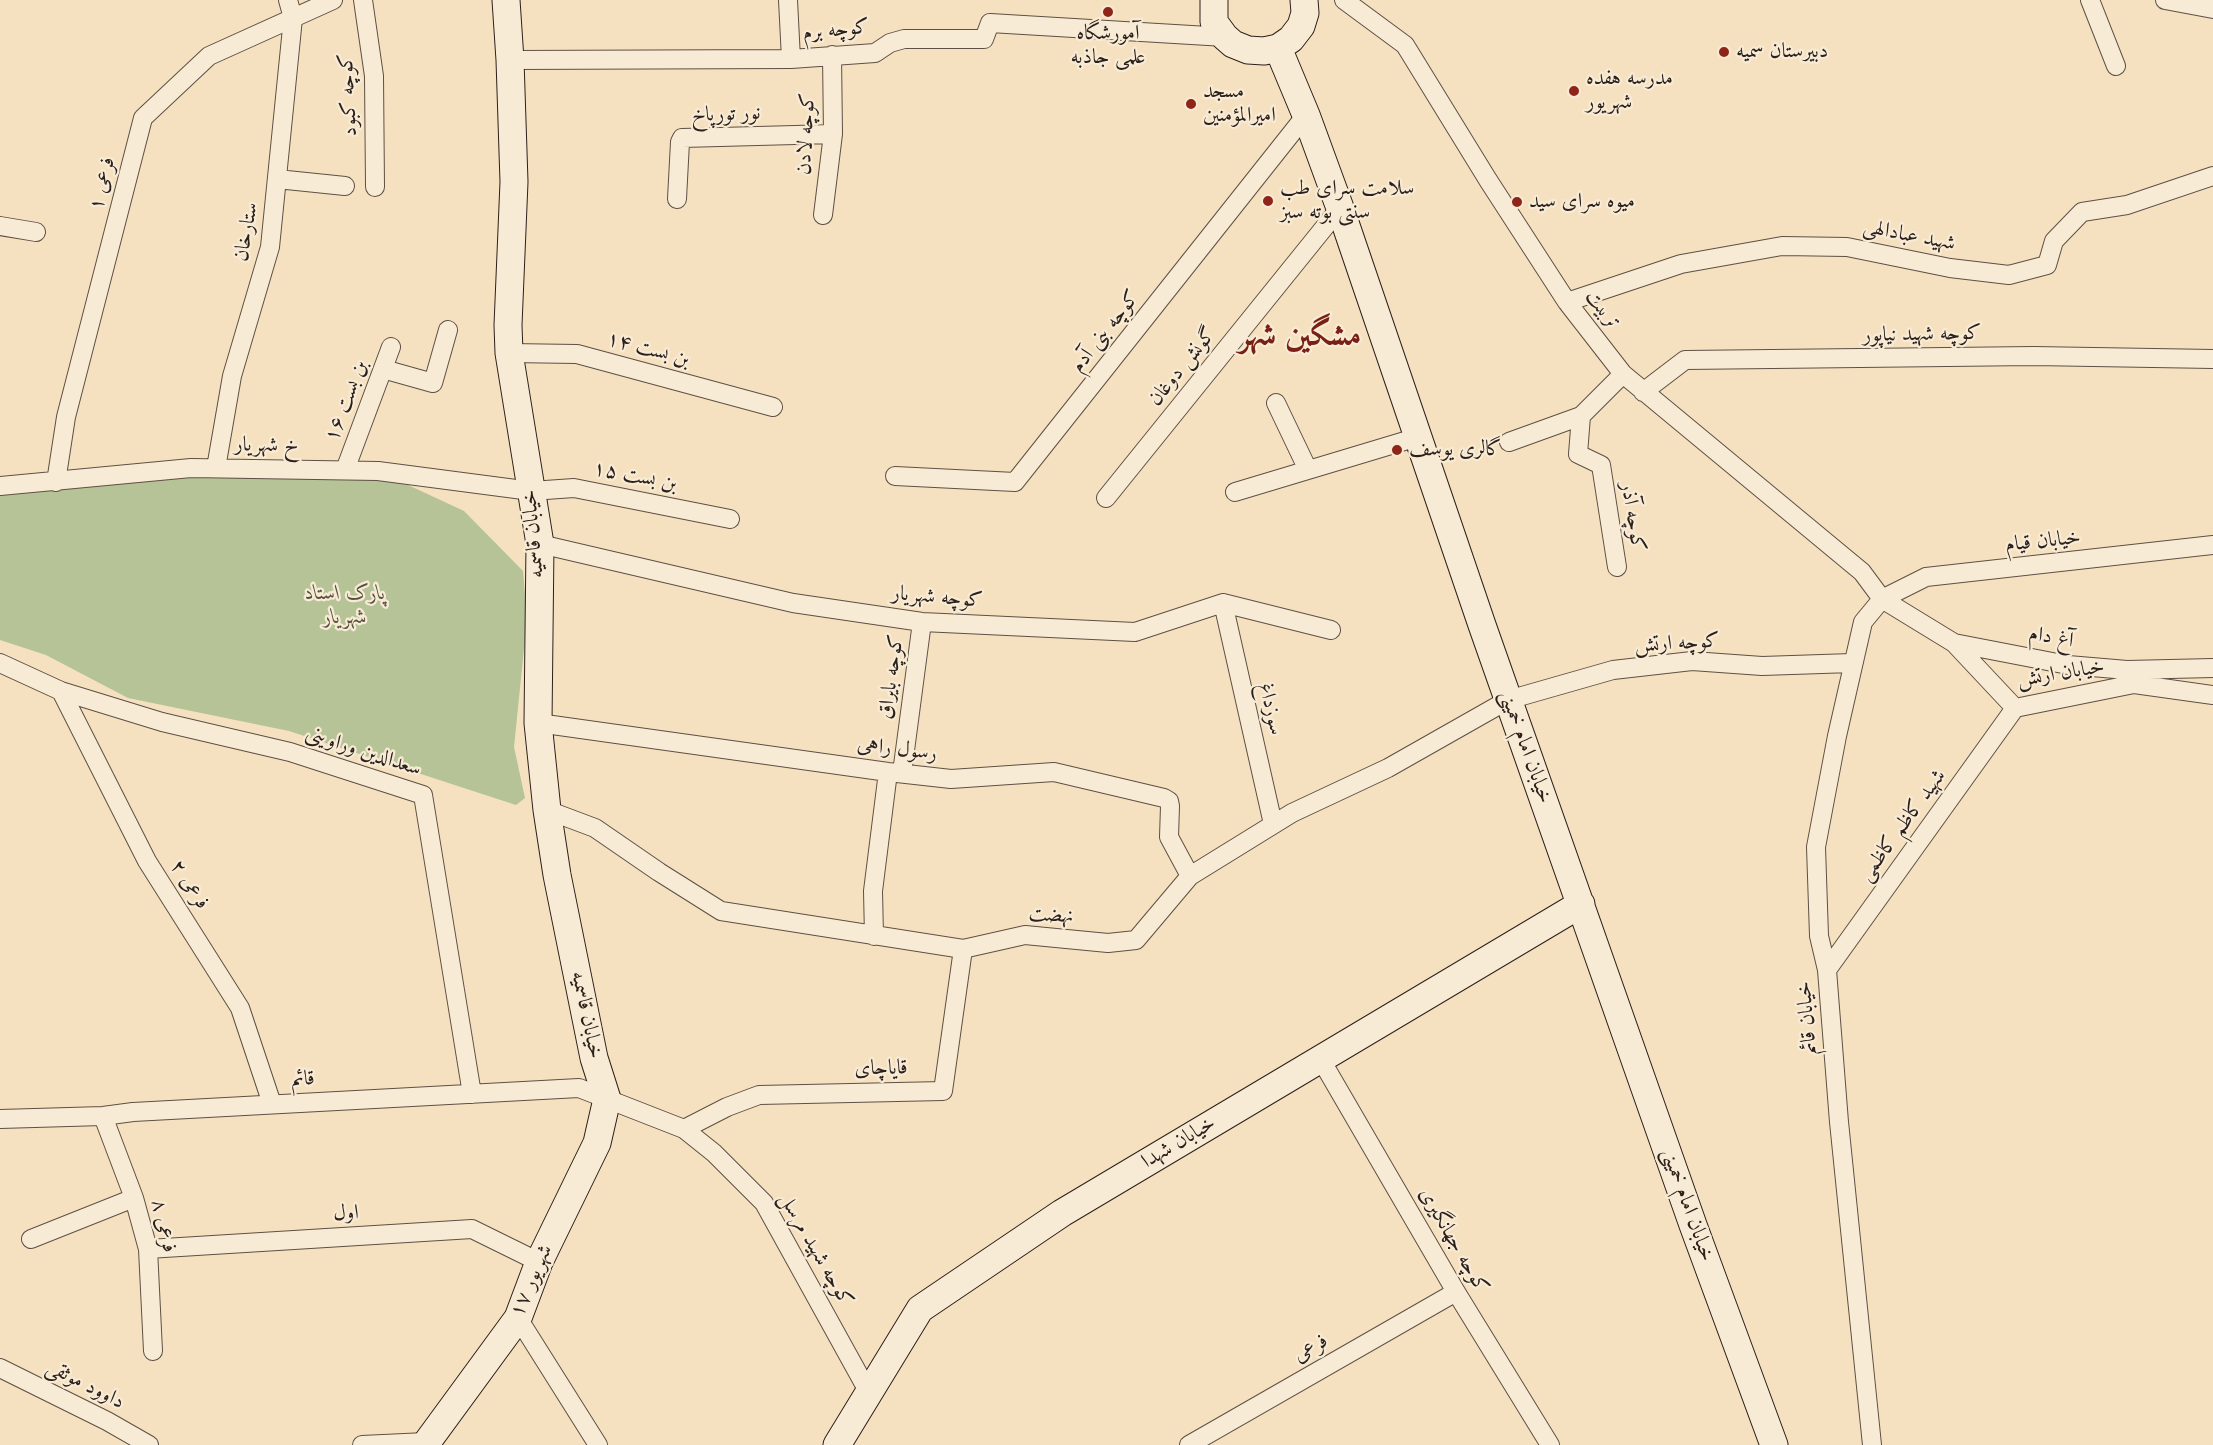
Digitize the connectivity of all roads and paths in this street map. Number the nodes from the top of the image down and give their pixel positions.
1 (288, 0) edge
2 (333, 0) edge
3 (363, 0) edge
4 (506, 0) edge
5 (788, 0) edge
6 (1214, 0) edge
7 (1304, 0) edge
8 (1344, 0) edge
9 (2090, 0) edge
10 (2173, 1) edge
11 (2213, 9) edge
12 (293, 18) junction
13 (1225, 37) junction
14 (1278, 48) junction
15 (832, 56) junction
16 (790, 59) junction
17 (510, 60) junction
18 (2116, 66) dead end
19 (1306, 115) junction
20 (833, 134) junction
21 (2213, 176) edge
22 (277, 179) junction
23 (345, 186) dead end
24 (375, 187) dead end
25 (677, 199) dead end
26 (1340, 208) junction
27 (823, 215) dead end
28 (0, 226) edge
29 (36, 232) dead end
30 (1567, 302) junction
31 (448, 330) dead end
32 (391, 347) dead end
33 (509, 353) junction
34 (2213, 359) edge
35 (383, 369) junction
36 (1623, 374) junction
37 (1643, 392) junction
38 (1276, 403) dead end
39 (773, 407) dead end
40 (1581, 416) junction
41 (1418, 437) junction
42 (1509, 442) dead end
43 (216, 468) junction
44 (345, 470) junction
45 (1308, 470) junction
46 (895, 476) dead end
47 (56, 482) junction
48 (0, 486) edge
49 (531, 491) junction
50 (1235, 492) dead end
51 (1106, 498) dead end
52 (730, 519) dead end
53 (540, 544) junction
54 (2213, 545) edge
55 (1617, 567) dead end
56 (1882, 599) junction
57 (1223, 603) junction
58 (922, 622) junction
59 (1331, 630) dead end
60 (1954, 643) junction
61 (0, 663) edge
62 (1852, 663) junction
63 (2213, 668) edge
64 (61, 692) junction
65 (2213, 695) edge
66 (1509, 700) junction
67 (2015, 708) junction
68 (538, 723) junction
69 (895, 773) junction
70 (547, 810) junction
71 (1273, 824) junction
72 (1190, 876) junction
73 (1581, 904) junction
74 (874, 936) junction
75 (963, 948) junction
76 (1827, 970) junction
77 (1320, 1058) junction
78 (472, 1094) junction
79 (607, 1099) junction
80 (272, 1104) junction
81 (103, 1116) junction
82 (0, 1119) edge
83 (684, 1129) junction
84 (134, 1198) junction
85 (31, 1239) dead end
86 (148, 1249) junction
87 (539, 1262) junction
88 (1456, 1292) junction
89 (518, 1318) junction
90 (153, 1351) dead end
91 (0, 1368) edge
92 (869, 1393) junction
93 (425, 1443) edge
94 (840, 1444) edge
95 (149, 1445) edge
96 (362, 1445) edge
97 (598, 1445) edge
98 (1189, 1445) edge
99 (1550, 1445) edge
100 (1774, 1445) edge
101 (1872, 1445) edge

1 - 12 street, ستارخان
2 - 12 street, فرعی ۱
3 - 24 street, کوچه کبود
4 - 17 street, خیابان قاسمیه
5 - 16 street
6 - 13 street
7 - 14 street
8 - 30 street, تربیت
9 - 18 street
10 - 11 street
12 - 22 street, ستارخان
12 - 47 street, فرعی ۱
13 - 14 street
13 - 15 street, کوچه برم
14 - 19 street, خیابان امام خمینی
15 - 16 street, کوچه برم
15 - 20 street, کوچه لادن
16 - 17 street, کوچه برم
17 - 33 street, خیابان قاسمیه
19 - 26 street, خیابان امام خمینی
19 - 46 street, کوچه بنی آدم
20 - 25 street, نور تورپاخ
20 - 27 street, کوچه لادن
21 - 30 street, شهید عبادالهی
22 - 23 street
22 - 43 street, ستارخان
26 - 41 street, خیابان امام خمینی
26 - 51 street, گونش دوغان
28 - 29 street
30 - 36 street, تربیت
31 - 35 street
32 - 35 street, بن بست ۱۶
33 - 39 street, بن بست ۱۴
33 - 49 street, خیابان قاسمیه
34 - 37 street, کوچه شهید نیاپور
35 - 44 street, بن بست ۱۶
36 - 37 street, تربیت
36 - 40 street
37 - 56 street, تربیت
38 - 45 street
40 - 42 street
40 - 55 street, کوچه آذر
41 - 45 street
41 - 66 street, خیابان امام خمینی
43 - 44 street, خ شهریار
43 - 47 street, خ شهریار
44 - 49 street, خ شهریار
45 - 50 street
47 - 48 street, خ شهریار
49 - 52 street, بن بست ۱۵
49 - 53 street, خیابان قاسمیه
53 - 58 street, کوچه شهریار
53 - 68 street, خیابان قاسمیه
54 - 56 street, خیابان قیام
56 - 60 street, خیابان ارتش
56 - 62 street, خیابان قائم
57 - 58 street, کوچه شهریار
57 - 59 street
57 - 71 street, سوزداغ
58 - 69 street, کوچه بایراق
60 - 63 street, آغ دام
60 - 67 street, خیابان ارتش
61 - 64 street, سعدالدین وراوینی
62 - 66 street, کوچه ارتش
62 - 76 street, خیابان قائم
64 - 78 street, سعدالدین وراوینی
64 - 80 street, فرعی ۲
65 - 67 street, خیابان ارتش
66 - 71 street, نهضت
66 - 73 street, خیابان امام خمینی
67 - 76 street, شهید کاظم کاظمی
68 - 69 street, رسول راهی
68 - 70 street, خیابان قاسمیه
69 - 72 street, رسول راهی
69 - 74 street, کوچه بایراق
70 - 74 street, نهضت
70 - 79 street, خیابان قاسمیه
71 - 72 street, نهضت
72 - 75 street, نهضت
73 - 77 street, خیابان شهدا
73 - 100 street, خیابان امام خمینی
74 - 75 street, نهضت
75 - 83 street, قایاچای
76 - 101 street, خیابان قائم
77 - 88 street, کوچه جهانگیری
77 - 92 street, خیابان شهدا
78 - 79 street, قائم
78 - 80 street, قائم
79 - 83 street, کوچه شهید مرسل
79 - 87 street, ۱۷ شهریور
80 - 81 street, قائم
81 - 82 street, قائم
81 - 84 street, فرعی ۸
83 - 92 street, کوچه شهید مرسل
84 - 85 street
84 - 86 street, فرعی ۸
86 - 87 street, اول
86 - 90 street, فرعی ۸
87 - 89 street, ۱۷ شهریور
88 - 98 street, فرعی
88 - 99 street, کوچه جهانگیری
89 - 93 street, ۱۷ شهریور
89 - 97 street
91 - 95 street, داوود موثقی
92 - 94 street, خیابان شهدا
93 - 96 street

